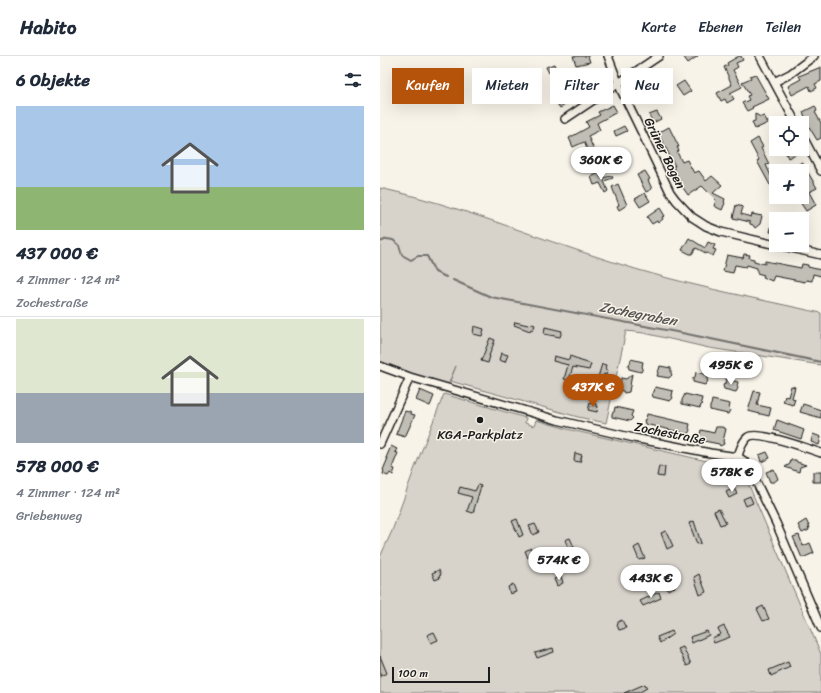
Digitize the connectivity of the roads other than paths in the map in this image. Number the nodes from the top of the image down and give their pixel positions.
1 (608, 56) edge
2 (659, 56) edge
3 (760, 56) edge
4 (814, 56) edge
5 (774, 82) junction
6 (618, 84) junction
7 (792, 116) edge
8 (565, 120) dead end
9 (809, 148) edge
10 (821, 171) edge
11 (769, 243) edge
12 (808, 252) edge
13 (821, 255) edge
14 (380, 366) edge
15 (410, 377) junction
16 (380, 444) edge
17 (821, 453) edge
18 (738, 457) junction
19 (821, 628) edge

1 - 6 street, Grüner Bogen
2 - 6 street
3 - 5 street
4 - 5 street
5 - 7 street
6 - 8 street
6 - 11 street, Grüner Bogen
9 - 10 street
12 - 13 street, Grüner Bogen
14 - 15 street, Zochestraße
15 - 16 street
15 - 18 street, Zochestraße
17 - 18 street
18 - 19 street

